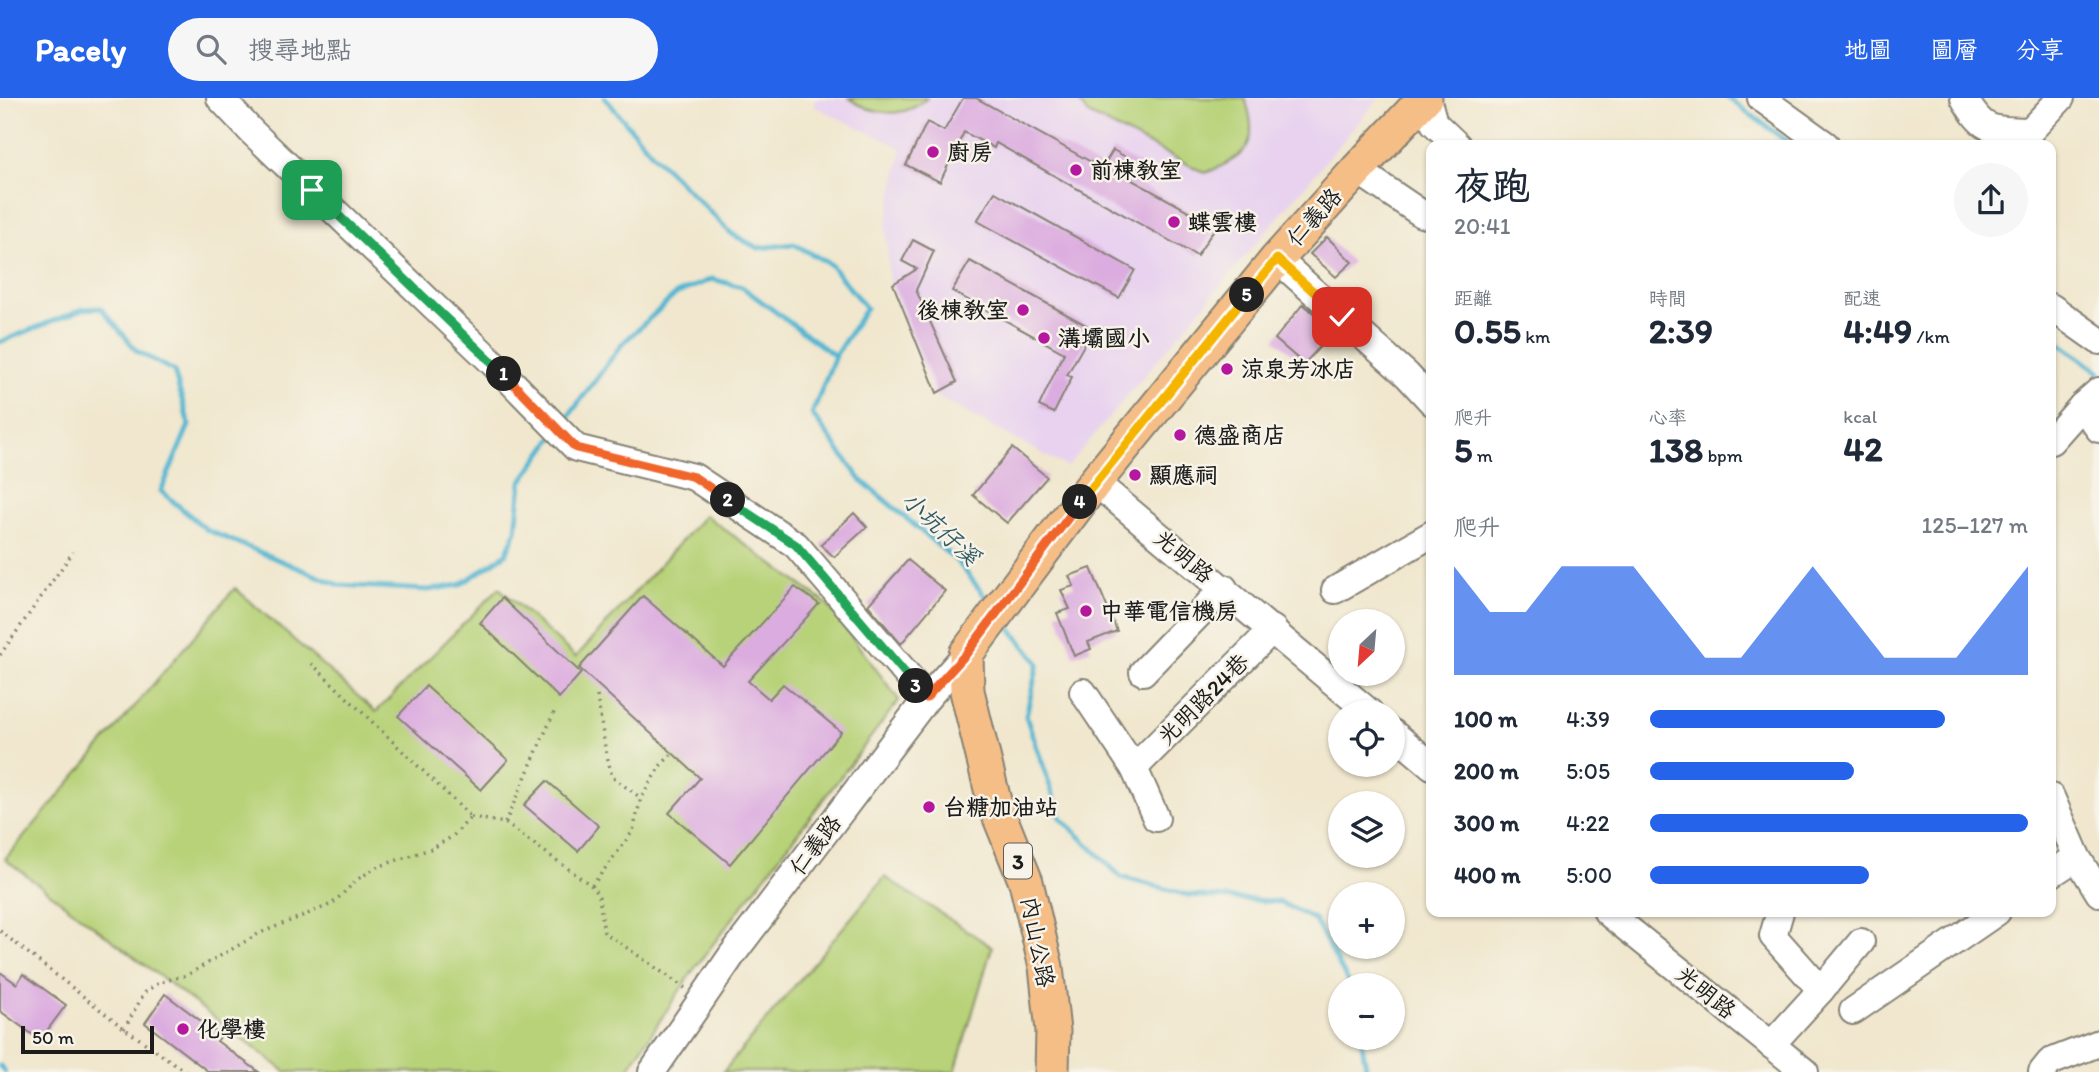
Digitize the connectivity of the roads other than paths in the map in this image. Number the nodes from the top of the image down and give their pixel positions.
1 (220, 98) edge
2 (1426, 98) edge
3 (1761, 98) edge
4 (1964, 98) edge
5 (2061, 98) edge
6 (1452, 140) edge
7 (1819, 140) edge
8 (1356, 170) junction
9 (1426, 215) edge
10 (1277, 259) junction
11 (2056, 311) edge
12 (2099, 341) edge
13 (1426, 396) edge
14 (2090, 399) edge
15 (2099, 429) edge
16 (2056, 436) edge
17 (1095, 482) junction
18 (1426, 537) edge
19 (1224, 588) junction
20 (1335, 590) dead end
21 (1273, 629) junction
22 (966, 654) junction
23 (1143, 672) dead end
24 (1083, 692) dead end
25 (926, 698) junction
26 (1355, 700) edge
27 (1405, 743) edge
28 (1426, 761) edge
29 (1134, 768) junction
30 (2056, 809) edge
31 (1156, 818) dead end
32 (2077, 857) junction
33 (2056, 871) edge
34 (2099, 893) edge
35 (1613, 917) edge
36 (1779, 917) edge
37 (1990, 917) edge
38 (1861, 942) dead end
39 (1821, 990) junction
40 (1853, 1011) dead end
41 (2099, 1043) edge
42 (1771, 1045) junction
43 (652, 1072) edge
44 (1052, 1072) edge
45 (1805, 1072) edge
46 (2042, 1072) edge

1 - 25 street
2 - 6 street
2 - 8 main road, 仁義路
3 - 7 street
4 - 5 street
8 - 9 street
8 - 10 main road, 仁義路
10 - 13 street
10 - 17 main road, 仁義路
11 - 12 street
14 - 15 street
14 - 16 street
17 - 19 street, 光明路
17 - 22 main road, 仁義路
18 - 20 street
19 - 21 street, 光明路
19 - 23 street
21 - 26 street, 光明路
21 - 29 street, 光明路24巷
22 - 25 street, 仁義路
22 - 44 main road, 內山公路 / 3
24 - 29 street
25 - 43 street, 仁義路
27 - 28 street
29 - 31 street
30 - 32 street
32 - 33 street
32 - 34 street
35 - 42 street, 光明路
36 - 39 street
37 - 40 street
38 - 39 street
39 - 42 street
41 - 46 street
42 - 45 street, 光明路

